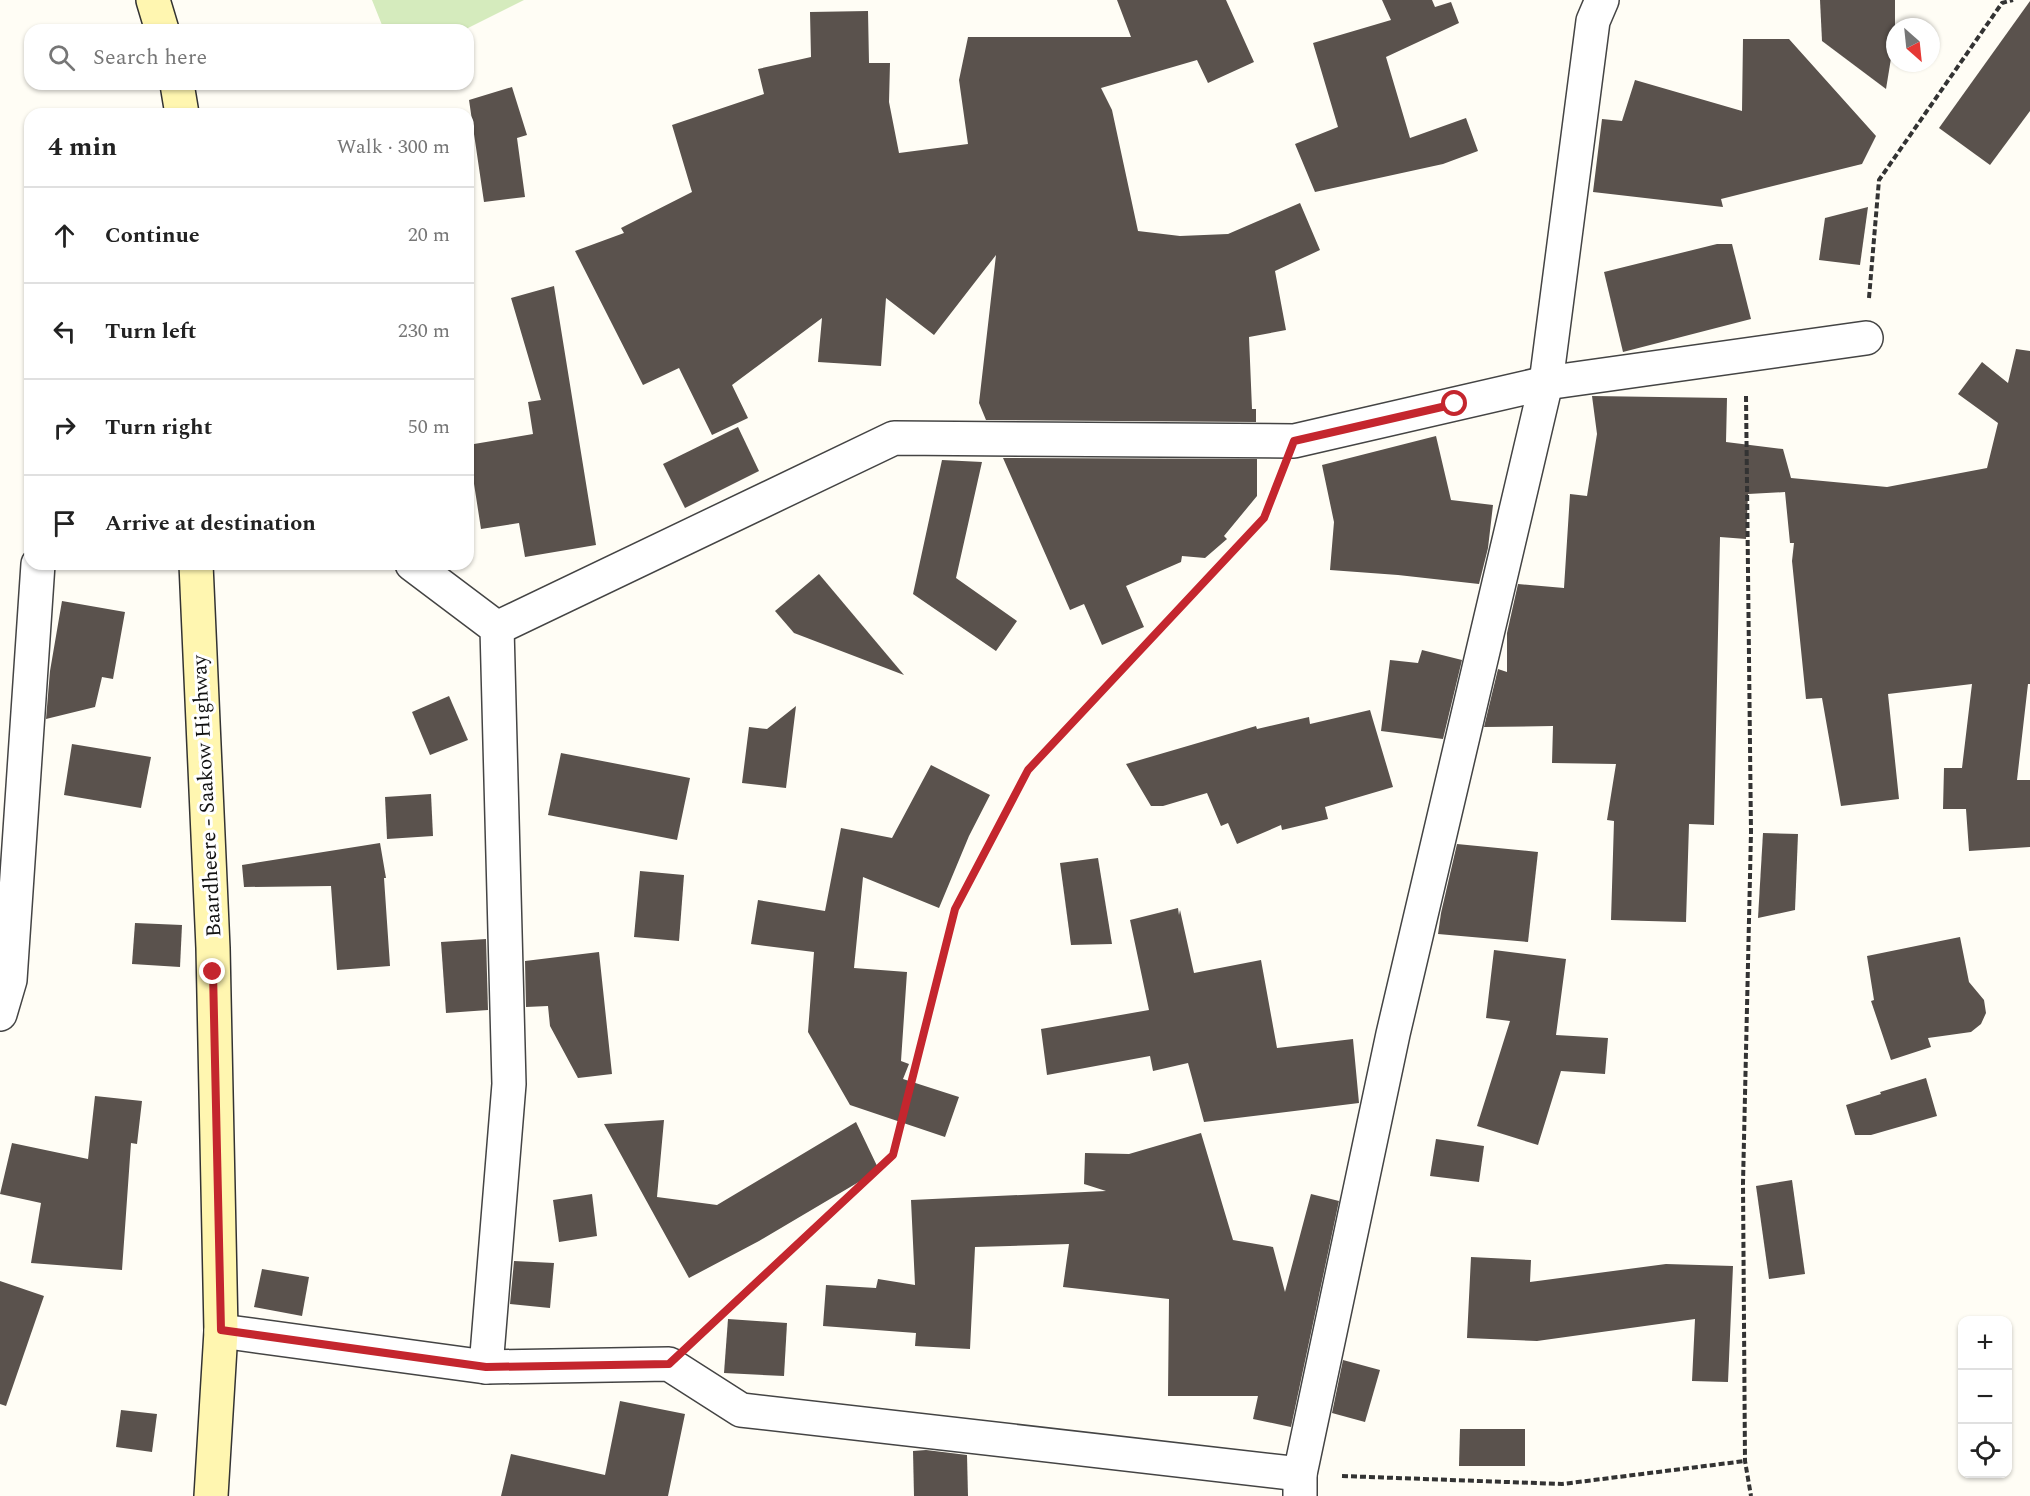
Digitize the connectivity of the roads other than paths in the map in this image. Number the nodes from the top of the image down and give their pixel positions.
1 (153, 0) edge
2 (1602, 0) edge
3 (160, 24) edge
4 (178, 90) edge
5 (181, 108) edge
6 (1866, 338) road end
7 (1546, 383) junction
8 (38, 570) edge
9 (196, 570) edge
10 (420, 570) edge
11 (497, 628) junction
12 (0, 1014) edge
13 (221, 1330) junction
14 (486, 1367) junction
15 (1300, 1485) edge
16 (211, 1496) edge

1 - 3 main road
2 - 7 street
4 - 5 main road
6 - 7 street
7 - 11 street
7 - 15 street
8 - 12 street
9 - 13 main road, Baardheere - Saakow Highway
10 - 11 street
11 - 14 street
13 - 14 street
13 - 16 main road, Baardheere - Saakow Highway
14 - 15 street

